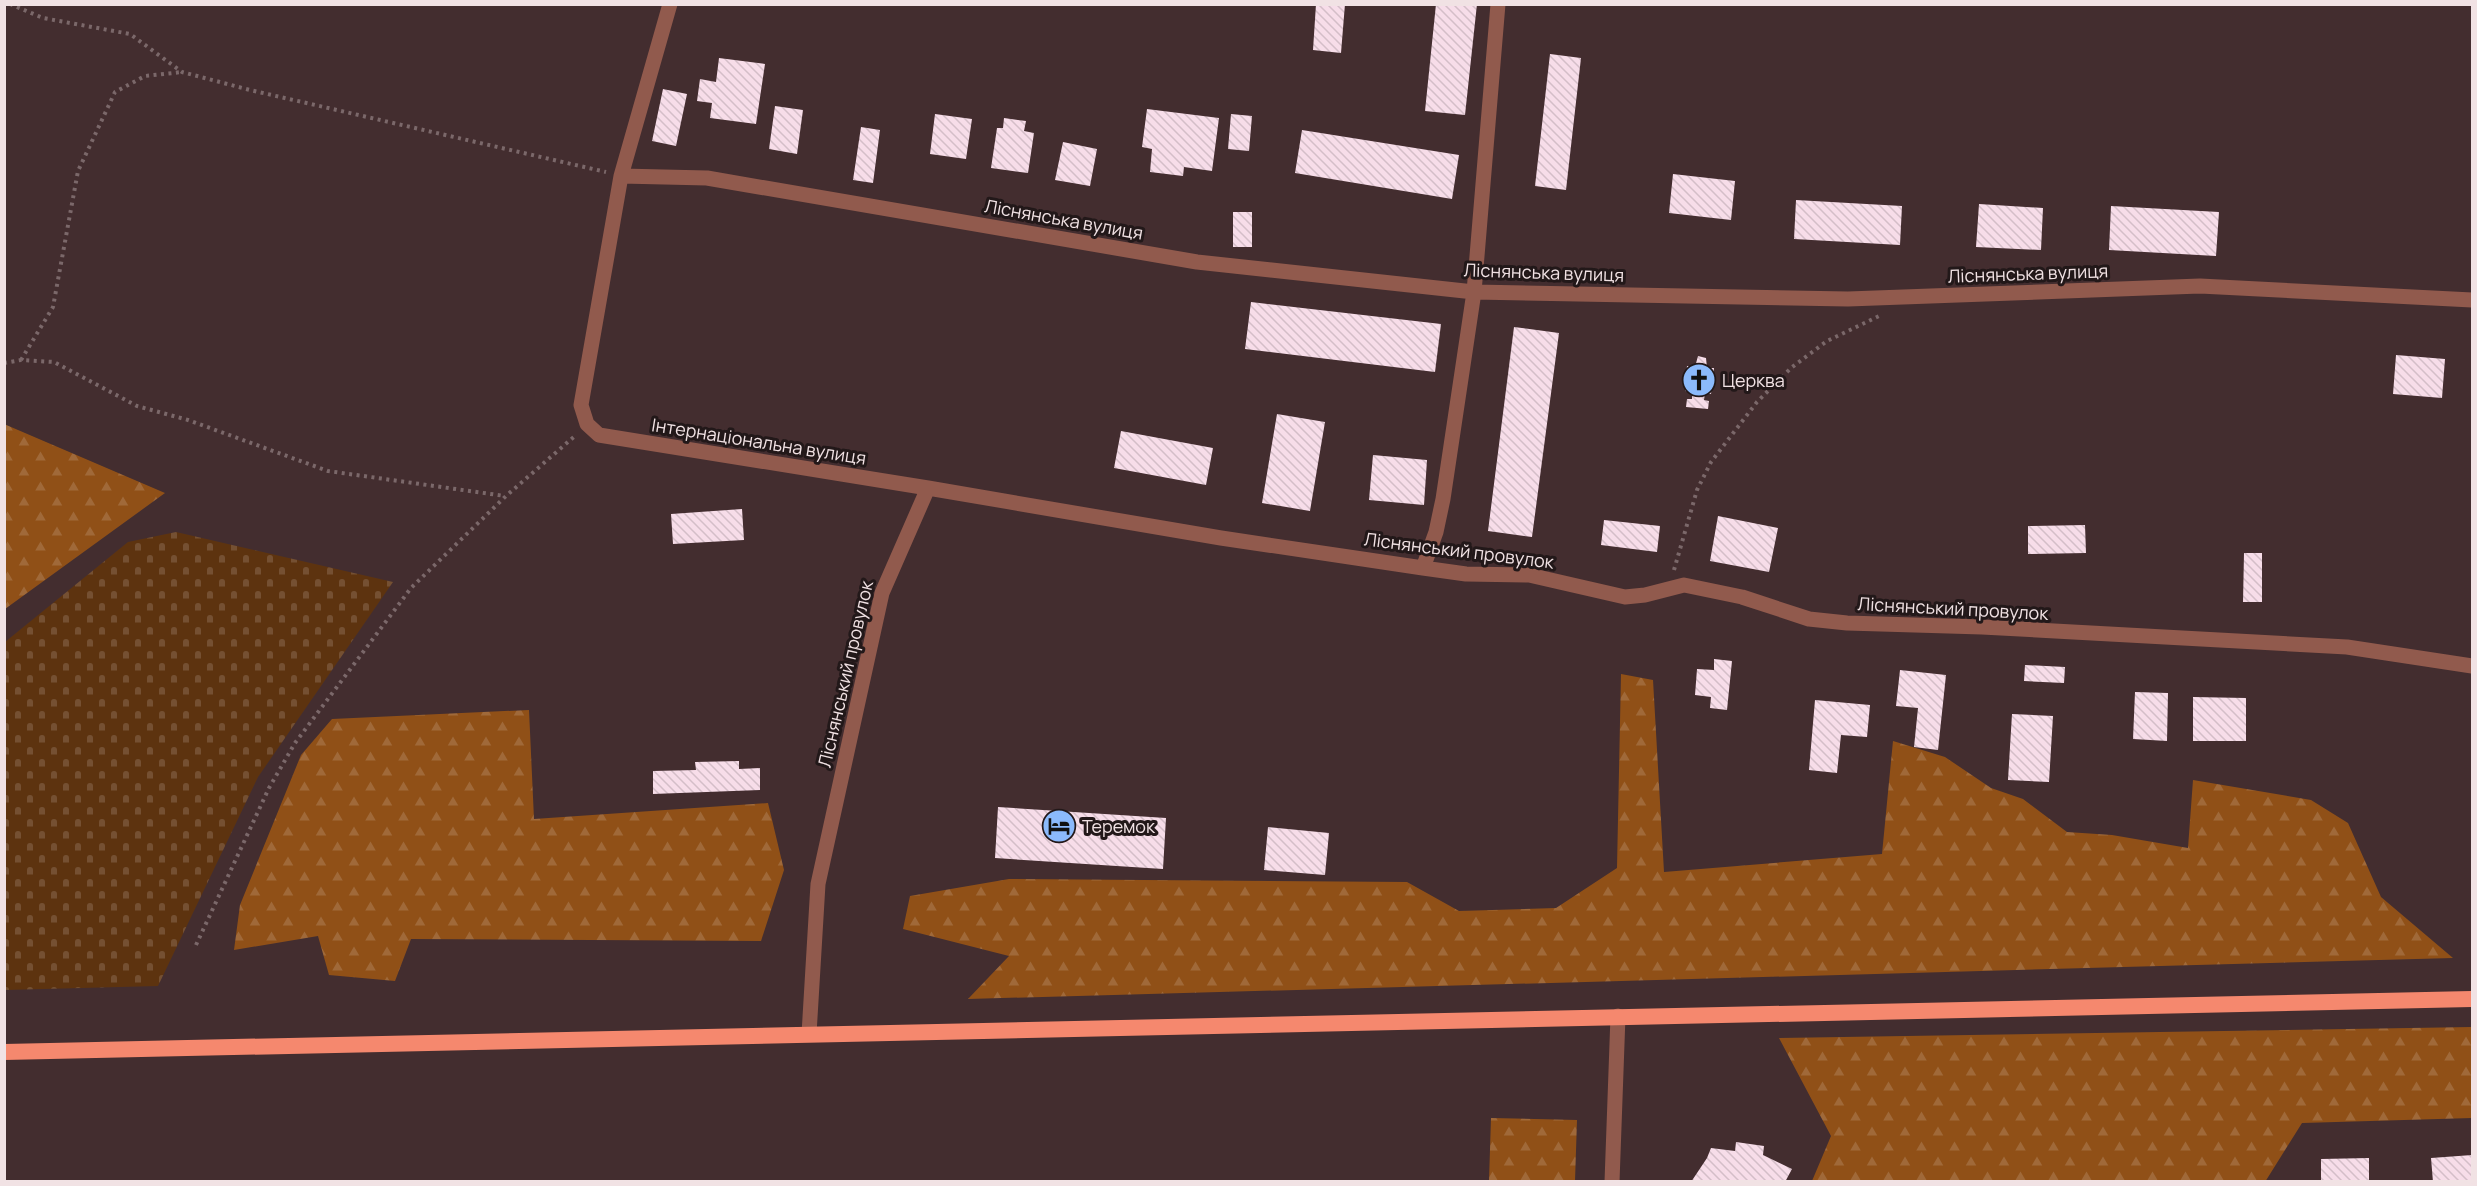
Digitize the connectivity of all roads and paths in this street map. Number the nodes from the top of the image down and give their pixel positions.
1 (10, 4) edge
2 (670, 4) edge
3 (1498, 4) edge
4 (182, 72) junction
5 (621, 176) junction
6 (1474, 292) junction
7 (2472, 300) edge
8 (1884, 313) dead end
9 (21, 360) junction
10 (4, 363) edge
11 (587, 424) junction
12 (928, 488) junction
13 (506, 496) junction
14 (1423, 568) junction
15 (1666, 588) junction
16 (2472, 666) edge
17 (196, 945) dead end
18 (2472, 999) edge
19 (1618, 1016) junction
20 (809, 1034) junction
21 (4, 1052) edge
22 (1612, 1182) edge

1 - 4 path
2 - 5 street
3 - 6 street
4 - 5 path
4 - 9 path
5 - 6 street, Ліснянська вулиця
5 - 11 street
6 - 7 street, Ліснянська вулиця
6 - 14 street
8 - 15 path
9 - 10 path
9 - 13 path
11 - 12 street, Інтернаціональна вулиця
11 - 13 path
12 - 14 street, Ліснянський провулок
12 - 20 street, Ліснянський провулок
13 - 17 path
14 - 15 street, Ліснянський провулок
15 - 16 street, Ліснянський провулок
18 - 19 highway
19 - 20 highway
19 - 22 street
20 - 21 highway

